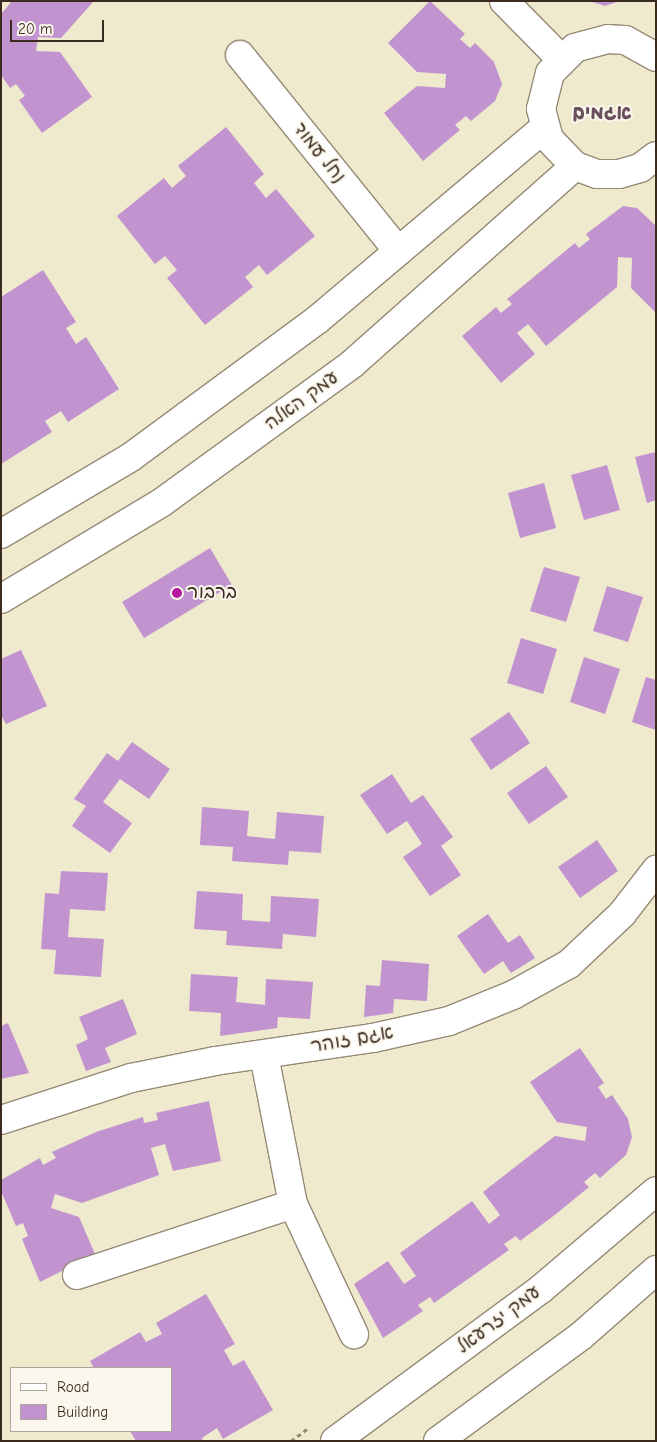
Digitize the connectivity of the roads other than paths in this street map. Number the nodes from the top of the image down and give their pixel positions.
1 (504, 1) edge
2 (651, 46) edge
3 (240, 55) dead end
4 (561, 58) junction
5 (544, 128) junction
6 (656, 156) edge
7 (576, 166) junction
8 (398, 251) junction
9 (1, 534) edge
10 (1, 599) edge
11 (656, 870) edge
12 (264, 1055) junction
13 (1, 1120) edge
14 (656, 1190) edge
15 (293, 1204) junction
16 (656, 1270) edge
17 (77, 1275) dead end
18 (354, 1334) dead end
19 (334, 1441) edge
20 (438, 1441) edge

1 - 4 street
2 - 4 street
3 - 8 street, נחל עמוד
4 - 5 street
5 - 7 street
5 - 8 street
6 - 7 street
7 - 10 street, עמק האלה
8 - 9 street
11 - 12 street, אגם זוהר
12 - 13 street, אגם זוהר
12 - 15 street
14 - 19 street, עמק יזרעאל
15 - 17 street
15 - 18 street
16 - 20 street

